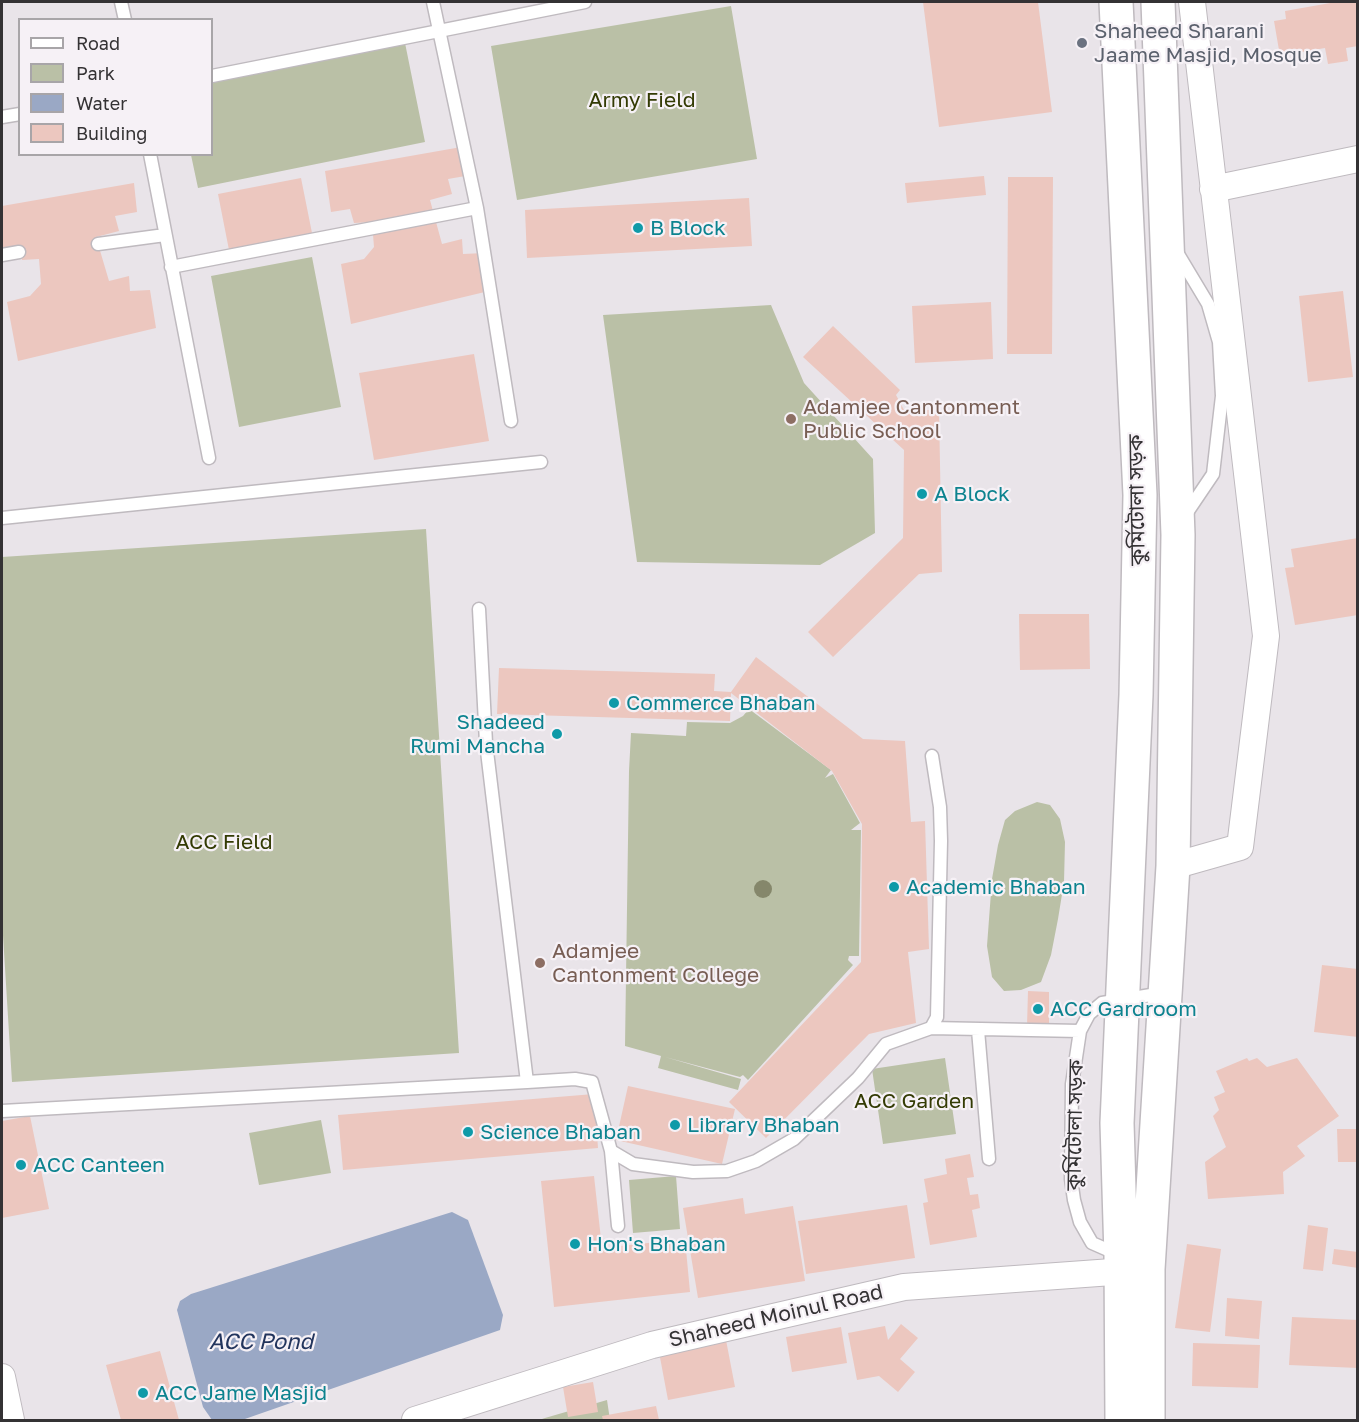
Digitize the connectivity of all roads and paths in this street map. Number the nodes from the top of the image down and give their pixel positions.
1 (121, 2) edge
2 (434, 2) edge
3 (585, 2) edge
4 (1116, 2) edge
5 (1158, 2) edge
6 (1192, 2) edge
7 (125, 18) edge
8 (439, 32) junction
9 (213, 76) edge
10 (18, 114) edge
11 (2, 117) edge
12 (150, 156) edge
13 (1358, 159) edge
14 (1213, 189) junction
15 (477, 208) junction
16 (1167, 212) junction
17 (165, 235) junction
18 (98, 244) dead end
19 (19, 252) dead end
20 (2, 255) edge
21 (171, 267) junction
22 (511, 421) dead end
23 (209, 458) dead end
24 (541, 462) dead end
25 (2, 518) edge
26 (1178, 535) junction
27 (479, 609) dead end
28 (932, 756) dead end
29 (1173, 866) junction
30 (1166, 992) junction
31 (1124, 999) junction
32 (931, 1028) junction
33 (978, 1030) junction
34 (1080, 1031) junction
35 (527, 1082) junction
36 (2, 1111) edge
37 (611, 1151) junction
38 (989, 1159) dead end
39 (618, 1226) dead end
40 (1130, 1265) junction
41 (2, 1377) edge
42 (11, 1420) edge
43 (415, 1420) edge
44 (1122, 1420) edge
45 (1148, 1420) edge

1 - 7 lane
2 - 8 lane
3 - 8 lane
4 - 31 main road, কুর্মিটোলা সড়ক
5 - 16 main road, কুর্মিটোলা সড়ক
6 - 14 street
8 - 9 lane
8 - 15 lane
10 - 11 lane
12 - 17 lane
13 - 14 street
14 - 29 street
15 - 21 lane
15 - 22 lane
16 - 26 main road, কুর্মিটোলা সড়ক
16 - 26 lane, কুর্মিটোলা সড়ক
17 - 18 lane
17 - 21 lane
19 - 20 lane
21 - 23 lane
24 - 25 lane
26 - 29 main road, কুর্মিটোলা সড়ক
27 - 35 lane
28 - 32 lane
29 - 30 main road, কুর্মিটোলা সড়ক
30 - 31 lane, কুর্মিটোলা সড়ক
30 - 40 main road, কুর্মিটোলা সড়ক
31 - 34 lane, কুর্মিটোলা সড়ক
31 - 40 main road, কুর্মিটোলা সড়ক
32 - 33 lane
32 - 37 lane
33 - 34 lane
33 - 38 lane
34 - 40 lane, কুর্মিটোলা সড়ক
35 - 36 lane
35 - 37 lane
37 - 39 lane
40 - 43 street, Shaheed Moinul Road
40 - 44 main road, কুর্মিটোলা সড়ক
40 - 45 main road, কুর্মিটোলা সড়ক
41 - 42 street

